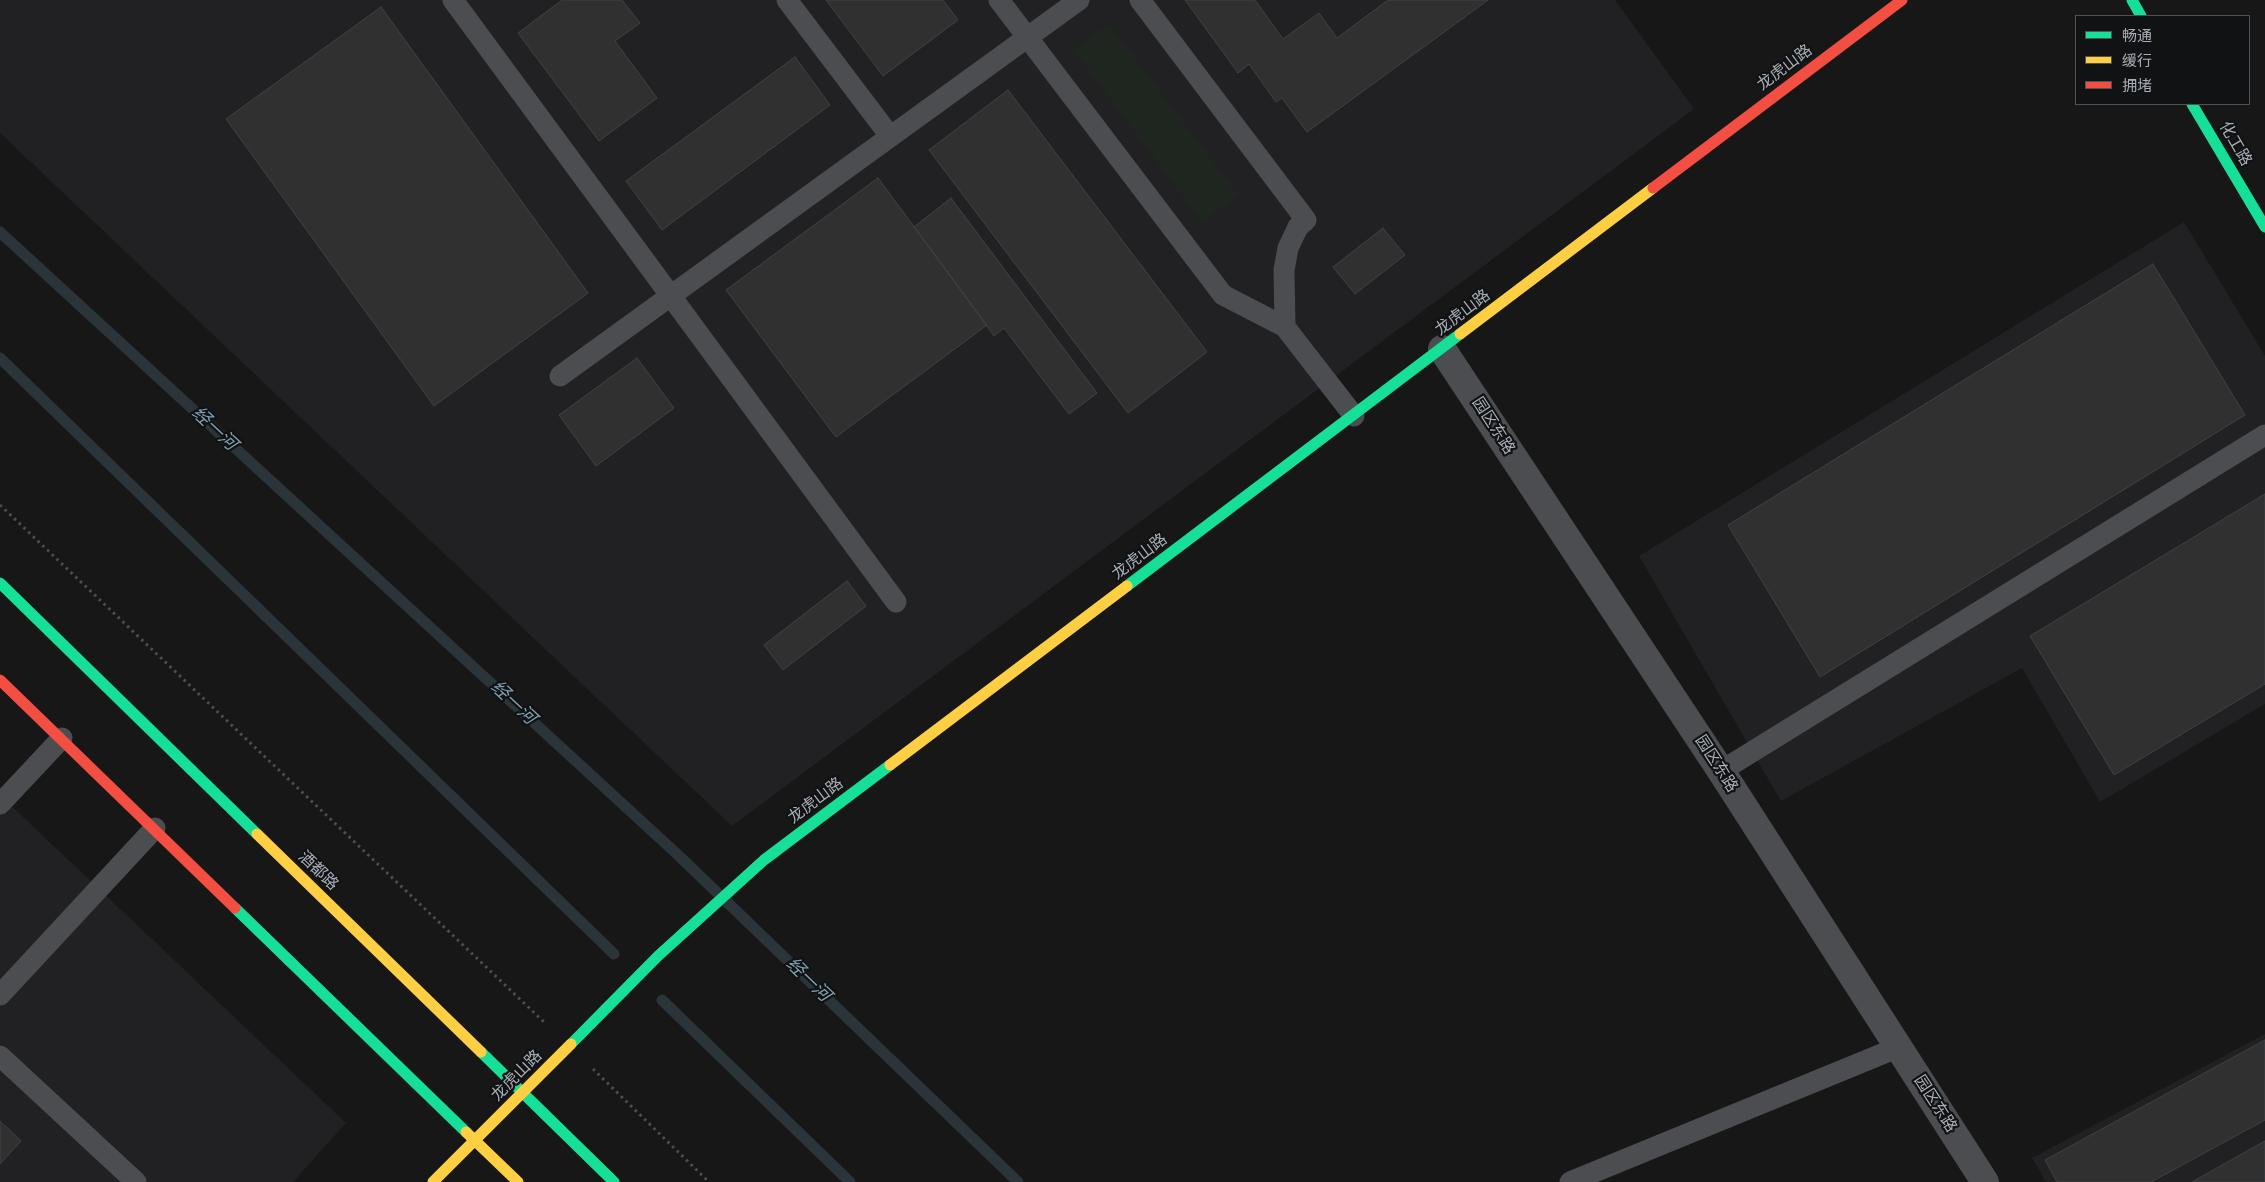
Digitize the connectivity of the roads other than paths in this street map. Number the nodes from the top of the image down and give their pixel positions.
1 (453, 0) edge
2 (787, 0) edge
3 (999, 0) edge
4 (1079, 0) edge
5 (1140, 0) edge
6 (1902, 0) edge
7 (2132, 0) edge
8 (2140, 15) edge
9 (1027, 37) junction
10 (2193, 105) edge
11 (890, 136) junction
12 (2265, 227) edge
13 (668, 296) junction
14 (1285, 327) junction
15 (1442, 348) junction
16 (560, 376) dead end
17 (1354, 416) junction
18 (2265, 435) edge
19 (0, 583) edge
20 (896, 602) dead end
21 (0, 680) edge
22 (62, 738) junction
23 (1721, 771) junction
24 (0, 804) edge
25 (155, 828) junction
26 (0, 994) edge
27 (1899, 1047) junction
28 (0, 1056) edge
29 (523, 1094) junction
30 (475, 1141) junction
31 (130, 1180) edge
32 (433, 1182) edge
33 (518, 1182) edge
34 (614, 1182) edge
35 (1570, 1182) edge
36 (1985, 1182) edge

1 - 13 lane
2 - 11 lane
3 - 9 lane
4 - 9 lane
5 - 14 lane
6 - 15 street, 龙虎山路
7 - 8 street
9 - 11 lane
9 - 14 lane
10 - 12 street, 化工路
11 - 13 lane
13 - 16 lane
13 - 20 lane
14 - 17 lane
15 - 17 street, 龙虎山路
15 - 23 street, 园区东路
17 - 29 street, 龙虎山路
18 - 23 lane
19 - 29 street, 酒都路
21 - 22 street
22 - 24 lane
22 - 25 street
23 - 27 street, 园区东路
25 - 26 lane
25 - 30 street
27 - 35 lane
27 - 36 street, 园区东路
28 - 31 lane
29 - 30 street, 龙虎山路
29 - 34 street, 酒都路
30 - 32 street, 龙虎山路
30 - 33 street

